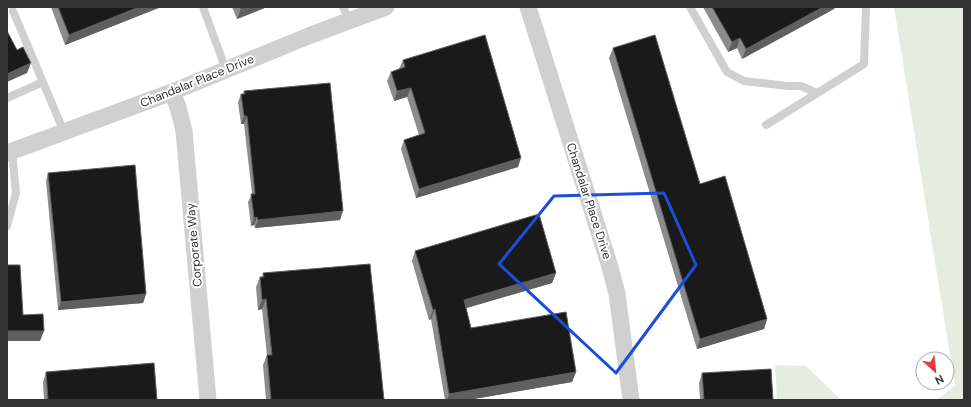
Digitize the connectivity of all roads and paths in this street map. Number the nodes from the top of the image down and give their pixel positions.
1 (203, 7) edge
2 (386, 7) edge
3 (528, 7) edge
4 (690, 7) edge
5 (866, 7) edge
6 (13, 12) dead end
7 (346, 14) edge
8 (226, 70) junction
9 (43, 82) junction
10 (172, 92) junction
11 (817, 93) junction
12 (7, 98) edge
13 (766, 124) dead end
14 (64, 132) junction
15 (9, 152) edge
16 (7, 226) edge
17 (208, 400) edge
18 (631, 400) edge

1 - 8 lane
2 - 7 street, Chandalar Place Drive
3 - 18 street, Chandalar Place Drive
4 - 11 lane
5 - 11 lane
6 - 9 lane
7 - 8 street, Chandalar Place Drive
8 - 10 street, Chandalar Place Drive
9 - 12 lane
9 - 14 lane
10 - 14 street, Chandalar Place Drive
10 - 17 street, Corporate Way
11 - 13 lane
14 - 15 street, Chandalar Place Drive
15 - 16 lane

